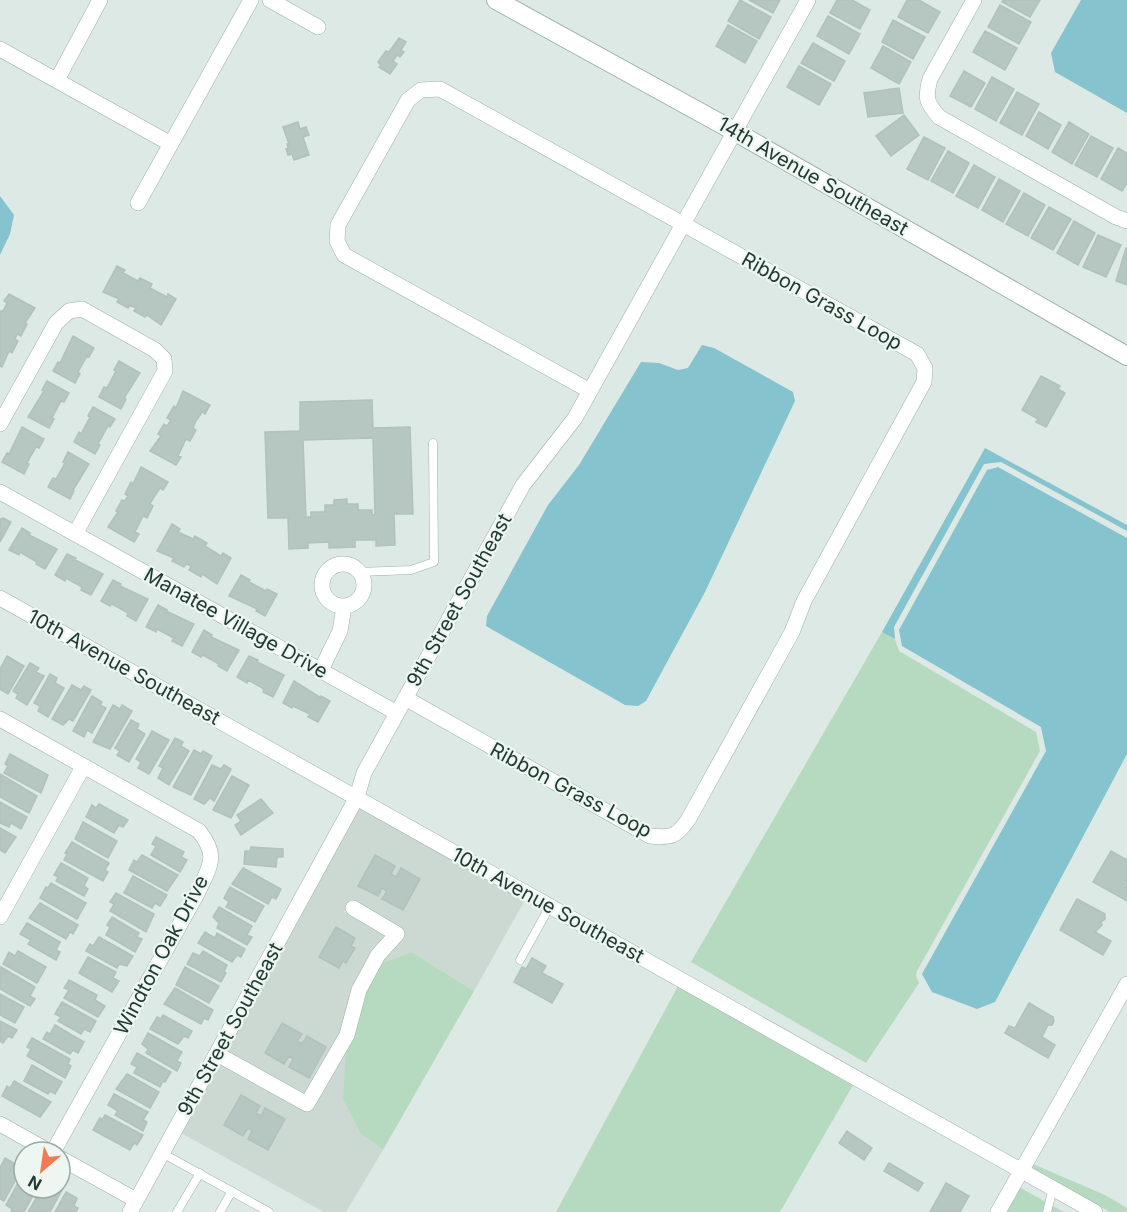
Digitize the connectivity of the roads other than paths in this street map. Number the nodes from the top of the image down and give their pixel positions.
1 (100, 0) edge
2 (251, 0) edge
3 (270, 0) edge
4 (496, 0) edge
5 (808, 0) edge
6 (974, 0) edge
7 (318, 27) dead end
8 (0, 49) edge
9 (57, 80) junction
10 (734, 131) junction
11 (171, 144) junction
12 (138, 203) dead end
13 (1127, 221) edge
14 (683, 223) junction
15 (1127, 356) edge
16 (590, 391) junction
17 (0, 424) edge
18 (433, 443) dead end
19 (0, 492) edge
20 (75, 534) junction
21 (359, 572) junction
22 (0, 598) edge
23 (344, 607) junction
24 (321, 670) junction
25 (405, 698) junction
26 (397, 713) junction
27 (0, 719) edge
28 (83, 767) junction
29 (357, 797) junction
30 (550, 906) junction
31 (353, 908) dead end
32 (0, 917) edge
33 (520, 960) dead end
34 (1127, 984) edge
35 (217, 1054) junction
36 (0, 1124) edge
37 (30, 1140) edge
38 (59, 1140) edge
39 (162, 1153) junction
40 (72, 1166) edge
41 (1021, 1171) junction
42 (200, 1173) junction
43 (1053, 1188) junction
44 (232, 1191) junction
45 (133, 1206) edge
46 (177, 1212) edge
47 (220, 1212) edge
48 (269, 1212) edge
49 (998, 1212) edge
50 (1047, 1212) edge
51 (1095, 1212) edge

1 - 9 street
2 - 11 street
3 - 7 street
4 - 10 street, 14th Avenue Southeast
5 - 10 street, 9th Street Southeast
6 - 13 street
8 - 9 street
9 - 11 street
10 - 14 street, 9th Street Southeast
10 - 15 street, 14th Avenue Southeast
11 - 12 street
14 - 16 street, 9th Street Southeast
14 - 16 street, Ribbon Grass Loop
14 - 25 street, Ribbon Grass Loop
16 - 25 street, 9th Street Southeast
17 - 20 street
18 - 21 lane
19 - 20 street, Manatee Village Drive
20 - 24 street, Manatee Village Drive
21 - 23 street
21 - 23 street
22 - 29 street, 10th Avenue Southeast
23 - 24 street
24 - 26 street, Manatee Village Drive
25 - 26 street, 9th Street Southeast
26 - 29 street, 9th Street Southeast
27 - 28 street, Windton Oak Drive
28 - 32 street
28 - 38 street, Windton Oak Drive
29 - 30 street, 10th Avenue Southeast
29 - 35 street, 9th Street Southeast
30 - 33 lane
30 - 41 street, 10th Avenue Southeast
31 - 35 street
34 - 41 street
35 - 39 street, 9th Street Southeast
36 - 37 street
39 - 42 lane
39 - 45 street, 9th Street Southeast
40 - 45 street
41 - 43 street, 10th Avenue Southeast
41 - 49 street
42 - 44 lane
42 - 46 lane
43 - 50 lane
43 - 51 street, 10th Avenue Southeast
44 - 47 lane
44 - 48 lane

